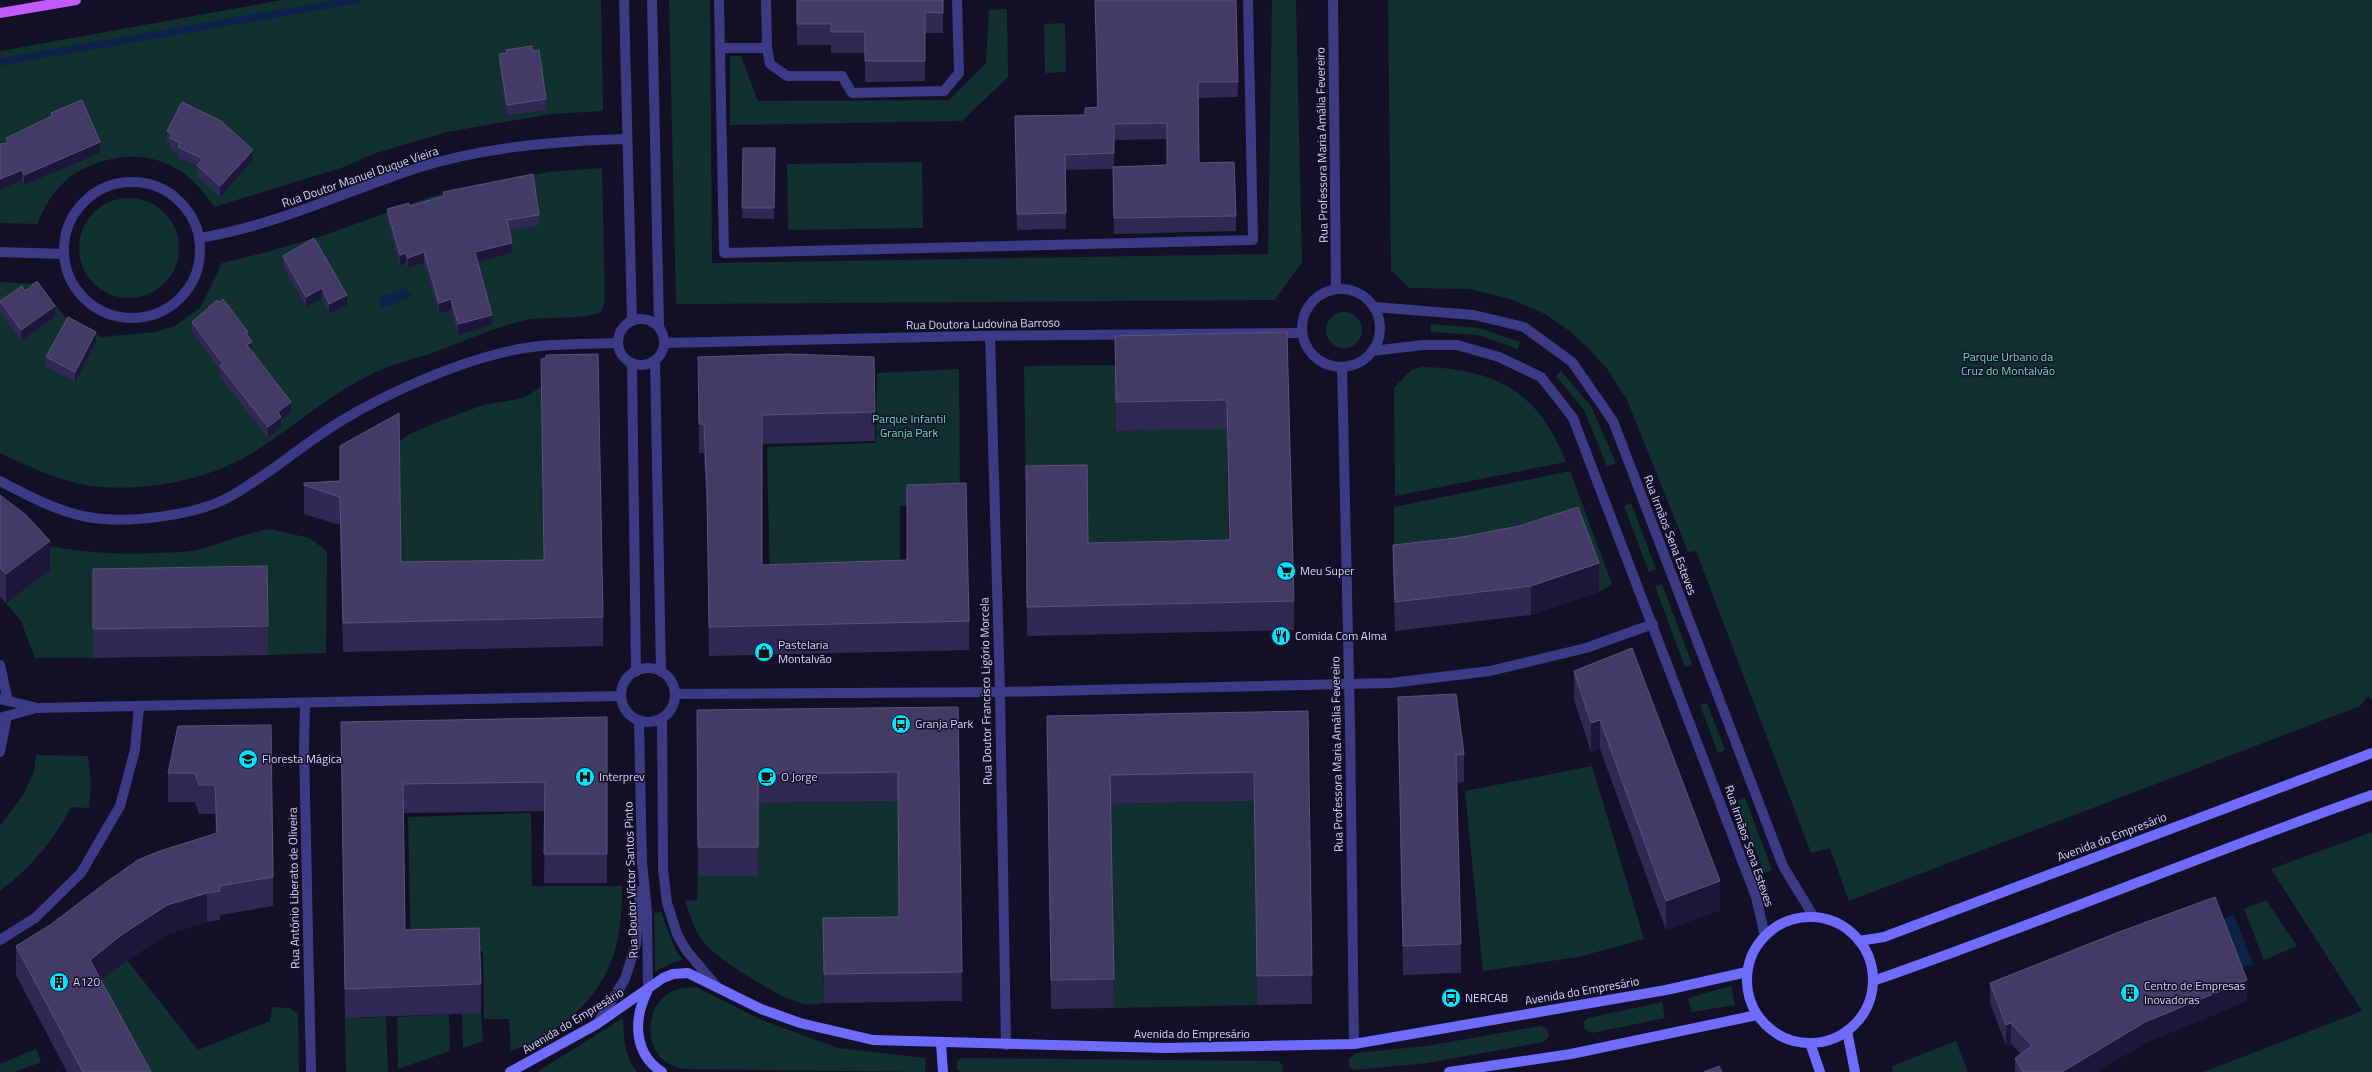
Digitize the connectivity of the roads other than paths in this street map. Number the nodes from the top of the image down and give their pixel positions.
1 (76, 0) edge
2 (624, 0) edge
3 (652, 0) edge
4 (719, 0) edge
5 (766, 0) edge
6 (957, 0) edge
7 (1248, 0) edge
8 (1333, 0) edge
9 (0, 13) edge
10 (720, 48) junction
11 (767, 48) junction
12 (626, 139) junction
13 (199, 238) junction
14 (0, 252) edge
15 (64, 254) junction
16 (1336, 289) junction
17 (1374, 307) junction
18 (632, 320) junction
19 (659, 326) junction
20 (1302, 333) junction
21 (990, 336) junction
22 (618, 343) junction
23 (664, 343) junction
24 (1372, 351) junction
25 (655, 360) junction
26 (632, 363) junction
27 (1342, 368) junction
28 (0, 482) edge
29 (1653, 624) junction
30 (0, 665) edge
31 (636, 672) junction
32 (662, 672) junction
33 (1349, 684) junction
34 (1000, 692) junction
35 (675, 694) junction
36 (621, 696) junction
37 (4, 700) edge
38 (305, 703) junction
39 (139, 706) junction
40 (38, 708) junction
41 (4, 717) edge
42 (662, 718) junction
43 (639, 721) junction
44 (0, 752) edge
45 (2372, 753) edge
46 (2372, 795) edge
47 (642, 863) junction
48 (1814, 917) junction
49 (1765, 936) junction
50 (0, 940) edge
51 (1859, 940) junction
52 (1747, 972) junction
53 (1873, 981) junction
54 (717, 987) junction
55 (648, 990) junction
56 (1757, 1016) junction
57 (597, 1024) junction
58 (1847, 1031) junction
59 (941, 1043) junction
60 (1810, 1043) junction
61 (1354, 1044) junction
62 (1006, 1045) junction
63 (311, 1072) edge
64 (510, 1072) edge
65 (662, 1072) edge
66 (943, 1072) edge
67 (1449, 1072) edge
68 (1820, 1072) edge
69 (1855, 1072) edge

1 - 9 main road
2 - 12 street
3 - 19 street
4 - 10 street
5 - 11 street
6 - 11 street
7 - 10 street
8 - 16 street, Rua Professora Maria Amália Fevereiro
10 - 11 street
12 - 13 street, Rua Doutor Manuel Duque Vieira
12 - 18 street
13 - 15 street
13 - 15 street
14 - 15 street
16 - 17 street
16 - 20 street
17 - 24 street
17 - 48 street, Rua Irmãos Sena Esteves
18 - 19 street
18 - 22 street
19 - 23 street
20 - 21 street, Rua Doutora Ludovina Barroso
20 - 27 street
21 - 23 street, Rua Doutora Ludovina Barroso
21 - 34 street, Rua Doutor Francisco Ligório Morcela
22 - 26 street
22 - 28 street
23 - 25 street
24 - 27 street
24 - 29 street, Rua Irmãos Sena Esteves
25 - 26 street
25 - 32 street
26 - 31 street
27 - 33 street, Rua Professora Maria Amália Fevereiro
29 - 33 street
29 - 49 street, Rua Irmãos Sena Esteves
30 - 37 street
31 - 32 street
31 - 36 street
32 - 35 street
33 - 34 street
33 - 61 street, Rua Professora Maria Amália Fevereiro
34 - 35 street
34 - 62 street, Rua Doutor Francisco Ligório Morcela
35 - 42 street
36 - 38 street
36 - 43 street
37 - 40 street
38 - 39 street
38 - 63 street, Rua António Liberato de Oliveira
39 - 40 street
39 - 50 street
40 - 41 street
41 - 44 street
42 - 43 street
42 - 54 street
43 - 47 street, Rua Doutor Víctor Santos Pinto
45 - 51 main road, Avenida do Empresário
46 - 53 main road
47 - 55 street, Rua Doutor Víctor Santos Pinto
47 - 57 street
48 - 49 main road
48 - 51 main road
49 - 52 main road
51 - 53 main road
52 - 56 main road
52 - 61 main road, Avenida do Empresário
53 - 58 main road
54 - 55 main road, Avenida do Empresário
54 - 59 main road, Avenida do Empresário
55 - 57 main road, Avenida do Empresário
55 - 65 main road, Avenida do Empresário
56 - 60 main road
56 - 67 main road
57 - 64 main road, Avenida do Empresário
58 - 60 main road
58 - 69 main road
59 - 62 main road, Avenida do Empresário
59 - 66 main road
60 - 68 main road
61 - 62 main road, Avenida do Empresário

